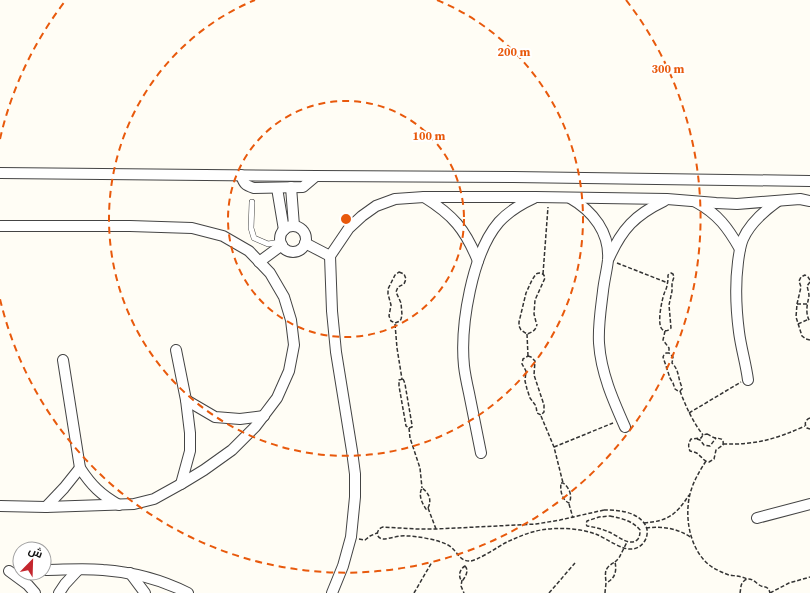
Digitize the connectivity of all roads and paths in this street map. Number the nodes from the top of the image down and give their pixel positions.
1 (0, 173) edge
2 (241, 175) junction
3 (316, 176) junction
4 (810, 181) edge
5 (291, 187) junction
6 (277, 188) junction
7 (424, 197) junction
8 (536, 197) junction
9 (549, 197) junction
10 (569, 198) junction
11 (667, 199) junction
12 (780, 200) junction
13 (810, 201) edge
14 (252, 202) dead end
15 (695, 202) junction
16 (0, 226) edge
17 (294, 226) junction
18 (284, 230) junction
19 (305, 243) junction
20 (281, 244) junction
21 (740, 249) junction
22 (330, 256) junction
23 (608, 260) junction
24 (478, 261) junction
25 (259, 262) junction
26 (543, 274) junction
27 (810, 281) edge
28 (668, 282) junction
29 (797, 304) junction
30 (807, 304) junction
31 (809, 321) edge
32 (395, 323) junction
33 (798, 324) junction
34 (665, 331) junction
35 (527, 334) junction
36 (810, 340) edge
37 (176, 350) dead end
38 (669, 353) junction
39 (528, 356) junction
40 (63, 360) dead end
41 (402, 379) junction
42 (748, 379) joint
43 (680, 391) junction
44 (186, 400) junction
45 (689, 413) junction
46 (541, 415) junction
47 (264, 416) junction
48 (810, 418) edge
49 (624, 423) joint
50 (805, 426) junction
51 (408, 428) junction
52 (810, 429) edge
53 (703, 435) junction
54 (695, 438) junction
55 (716, 438) junction
56 (723, 444) junction
57 (554, 447) junction
58 (481, 453) dead end
59 (706, 461) junction
60 (80, 468) junction
61 (563, 483) junction
62 (181, 484) junction
63 (422, 488) junction
64 (690, 494) junction
65 (569, 503) junction
66 (810, 504) edge
67 (1, 505) edge
68 (119, 505) junction
69 (46, 507) junction
70 (428, 508) junction
71 (573, 518) junction
72 (757, 518) dead end
73 (644, 523) junction
74 (646, 528) junction
75 (436, 529) junction
76 (378, 533) junction
77 (351, 537) junction
78 (693, 538) junction
79 (627, 542) junction
80 (624, 549) junction
81 (465, 561) junction
82 (432, 562) dead end
83 (615, 562) junction
84 (575, 563) dead end
85 (465, 566) junction
86 (52, 570) edge
87 (78, 570) junction
88 (4, 571) edge
89 (130, 573) junction
90 (810, 577) edge
91 (746, 579) junction
92 (462, 580) junction
93 (606, 583) junction
94 (772, 592) edge
95 (35, 593) edge
96 (59, 593) edge
97 (145, 593) edge
98 (188, 593) edge
99 (332, 593) edge
100 (414, 593) edge
101 (464, 593) edge
102 (549, 593) edge
103 (605, 593) edge
104 (740, 593) edge

1 - 2 street
2 - 3 street
2 - 6 street
3 - 4 street
3 - 5 street
5 - 6 street
5 - 17 street
6 - 18 street
7 - 8 street
7 - 22 street
7 - 24 street
8 - 9 street
8 - 24 street
9 - 10 street
9 - 26 path
10 - 11 street
10 - 23 street
11 - 15 street
11 - 23 street
12 - 13 street
12 - 15 street
12 - 21 street
14 - 20 lane
15 - 21 street
16 - 25 street
17 - 18 street
17 - 19 street
18 - 20 street
19 - 20 street
19 - 22 street
20 - 25 street
21 - 42 street
22 - 77 street
23 - 28 path
23 - 49 street
24 - 58 street
25 - 47 street
26 - 35 path
26 - 35 path
27 - 29 path
27 - 30 path
28 - 34 path
28 - 34 path
29 - 30 path
29 - 33 path
30 - 31 path
31 - 33 path
32 - 32 path
32 - 41 path
33 - 36 path
34 - 38 path
35 - 39 path
37 - 44 street
38 - 43 path
38 - 43 path
39 - 46 path
39 - 46 path
40 - 60 street
41 - 51 path
41 - 51 path
42 - 45 path
43 - 45 path
44 - 47 street
44 - 62 street
45 - 53 path
46 - 57 path
47 - 62 street
48 - 50 path
49 - 57 path
50 - 52 path
50 - 56 path
51 - 63 path
53 - 54 path
53 - 55 path
54 - 55 path
54 - 59 path
55 - 56 path
56 - 59 path
57 - 61 path
59 - 64 path
60 - 68 street
60 - 69 street
61 - 65 path
61 - 65 path
62 - 68 street
63 - 70 path
63 - 70 path
64 - 73 path
64 - 78 path
65 - 71 path
66 - 72 street
67 - 69 street
68 - 69 street
70 - 75 path
71 - 73 path
71 - 75 path
73 - 74 path
74 - 78 path
74 - 80 path
75 - 76 path
76 - 77 path
76 - 81 path
77 - 99 street
78 - 91 path
79 - 79 path
79 - 80 path
80 - 81 path
80 - 83 path
81 - 85 path
82 - 100 path
83 - 93 path
83 - 93 path
84 - 102 path
85 - 92 path
85 - 92 path
86 - 87 street
87 - 89 street
87 - 96 street
88 - 95 street
89 - 97 street
89 - 98 street
90 - 94 path
91 - 94 path
91 - 104 path
92 - 101 path
93 - 103 path

